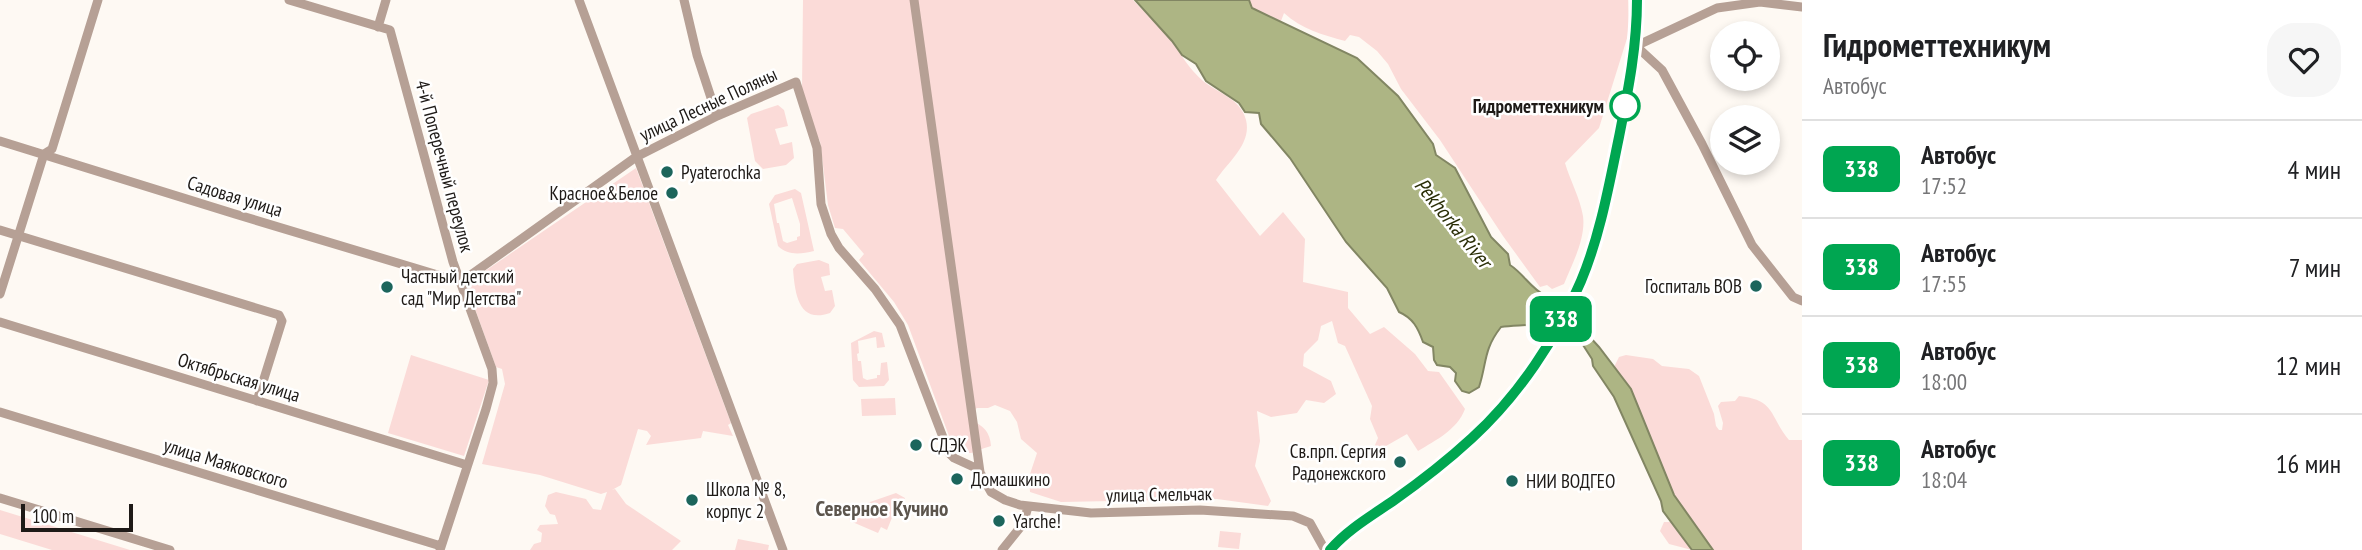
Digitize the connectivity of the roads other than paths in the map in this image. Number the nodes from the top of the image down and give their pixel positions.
1 (98, 0) edge
2 (289, 0) edge
3 (386, 0) edge
4 (579, 0) edge
5 (684, 0) edge
6 (914, 0) edge
7 (1637, 0) edge
8 (1802, 7) edge
9 (378, 27) junction
10 (1636, 46) junction
11 (717, 116) junction
12 (0, 141) edge
13 (44, 154) junction
14 (636, 157) junction
15 (0, 230) edge
16 (19, 235) junction
17 (461, 282) junction
18 (0, 294) edge
19 (1802, 301) edge
20 (0, 322) edge
21 (257, 401) junction
22 (0, 412) edge
23 (467, 465) junction
24 (980, 472) junction
25 (0, 498) edge
26 (1028, 507) junction
27 (441, 548) edge
28 (170, 550) edge
29 (783, 550) edge
30 (1002, 550) edge
31 (1327, 550) edge

1 - 13 street
2 - 9 street
3 - 9 street
4 - 14 street
5 - 11 street
6 - 24 street
7 - 10 main road
8 - 10 street
9 - 17 street, 4-й Поперечный переулок
10 - 19 street
10 - 31 main road
11 - 14 street, улица Лесные Поляны
11 - 24 street, улица Лесные Поляны
12 - 13 street, Садовая улица
13 - 16 street
13 - 17 street, Садовая улица
14 - 17 street, улица Лесные Поляны
14 - 29 street
15 - 16 street
16 - 18 street
16 - 21 street
17 - 23 street, 4-й Поперечный переулок
20 - 21 street, Октябрьская улица
21 - 23 street, Октябрьская улица
22 - 27 street, улица Маяковского
23 - 27 street, 4-й Поперечный переулок
24 - 26 street, улица Лесные Поляны
25 - 28 street
26 - 30 street
26 - 31 street, улица Смельчак

